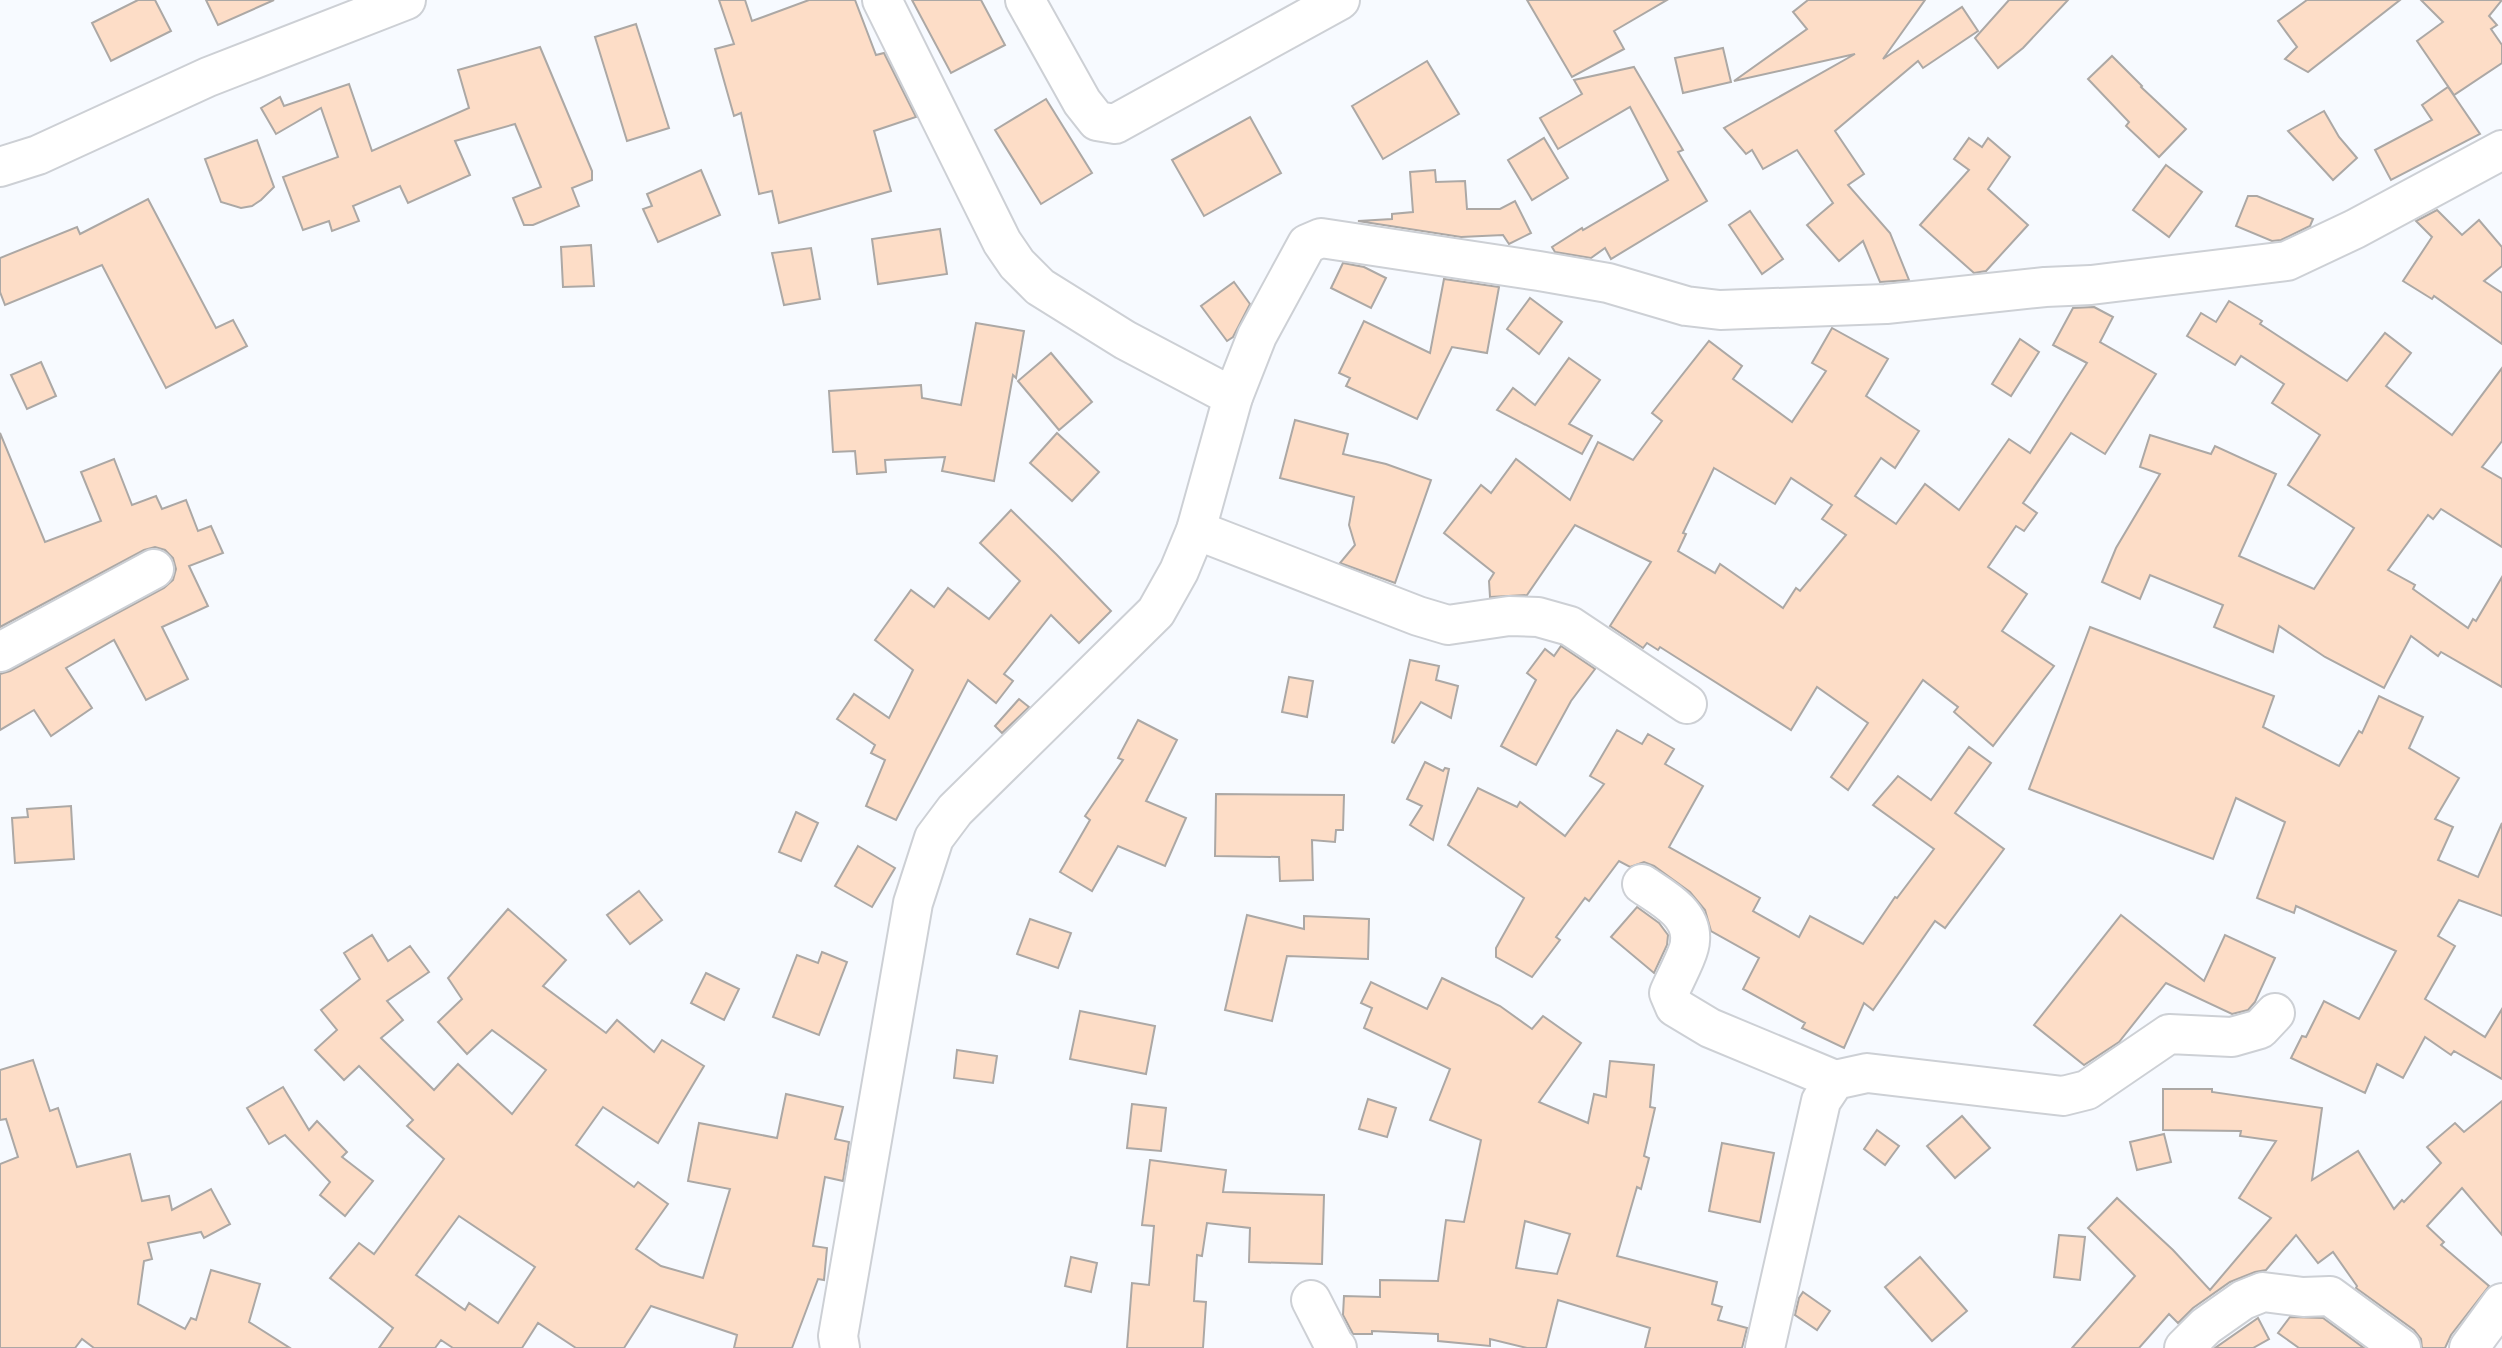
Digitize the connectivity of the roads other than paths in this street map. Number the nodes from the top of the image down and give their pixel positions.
1 (406, 0) edge
2 (882, 0) edge
3 (1025, 0) edge
4 (1340, 0) edge
5 (2502, 150) edge
6 (38, 155) junction
7 (0, 167) edge
8 (0, 180) edge
9 (1233, 397) junction
10 (1196, 530) junction
11 (154, 569) dead end
12 (0, 652) edge
13 (1687, 704) dead end
14 (1642, 884) dead end
15 (2274, 1013) dead end
16 (1835, 1080) junction
17 (1311, 1300) dead end
18 (2502, 1303) edge
19 (840, 1348) edge
20 (1337, 1348) edge
21 (1765, 1348) edge
22 (2185, 1348) edge
23 (2401, 1348) edge
24 (2469, 1348) edge

1 - 6 street
2 - 9 street
3 - 4 street
5 - 9 street
6 - 7 street
6 - 8 street
9 - 10 street
10 - 13 street
10 - 19 street
11 - 12 street
14 - 16 street
15 - 16 street
16 - 21 street
17 - 20 street
18 - 24 street
22 - 23 street

